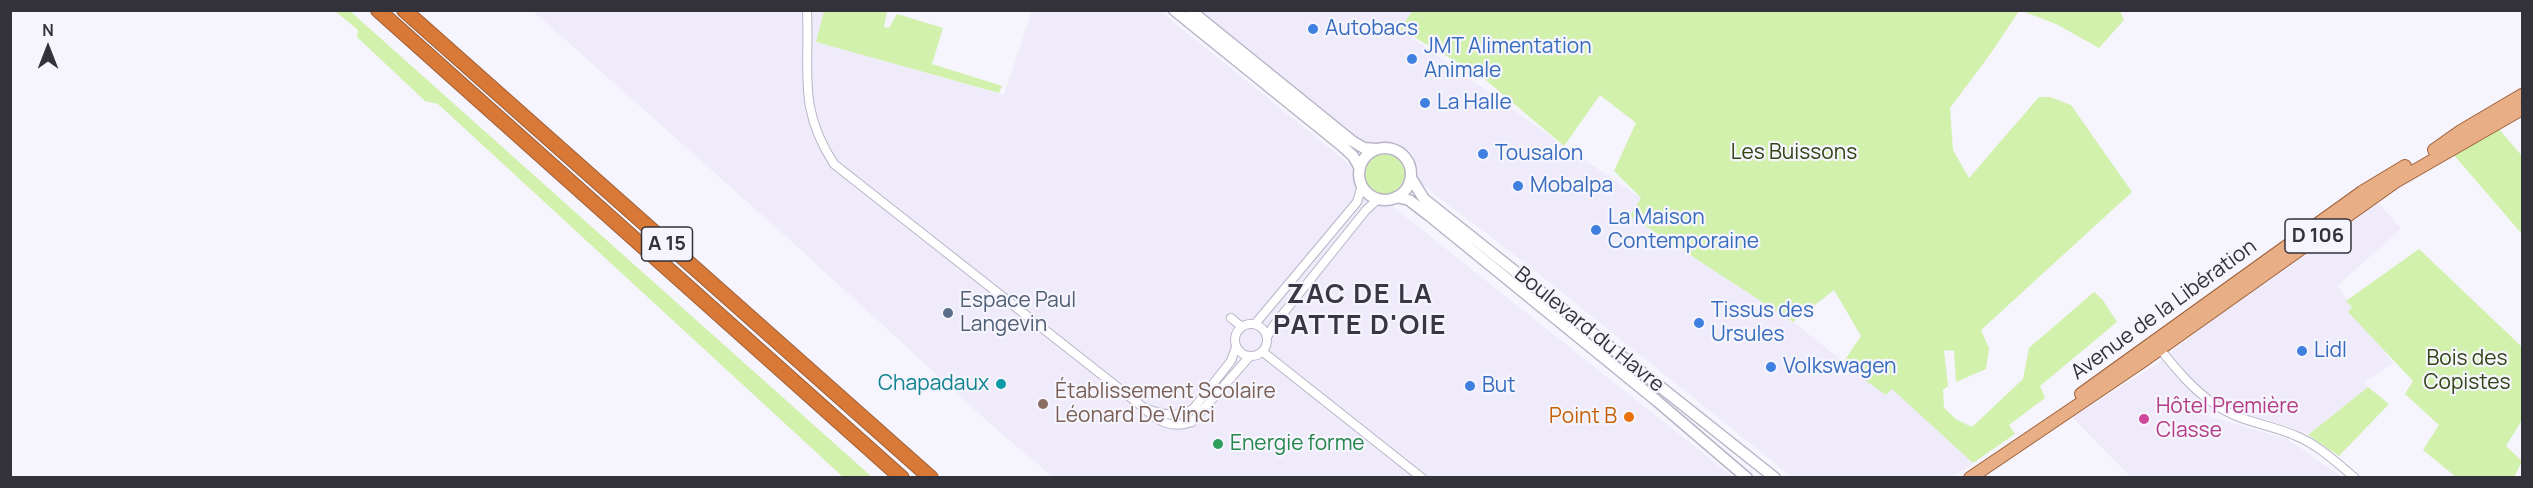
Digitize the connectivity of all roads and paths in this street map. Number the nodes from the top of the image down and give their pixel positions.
1 (378, 10) edge
2 (404, 10) edge
3 (807, 10) edge
4 (1174, 10) edge
5 (1190, 10) edge
6 (2523, 95) edge
7 (2523, 109) edge
8 (1376, 149) junction
9 (1360, 168) junction
10 (1411, 178) junction
11 (1362, 186) junction
12 (1396, 197) junction
13 (1378, 199) junction
14 (1230, 318) dead end
15 (1255, 324) junction
16 (1242, 327) junction
17 (1267, 338) junction
18 (1236, 347) junction
19 (2160, 349) junction
20 (1263, 352) junction
21 (1250, 356) junction
22 (1144, 408) junction
23 (2014, 447) junction
24 (902, 477) edge
25 (931, 477) edge
26 (1422, 477) edge
27 (1747, 477) edge
28 (1775, 477) edge
29 (1970, 477) edge
30 (2355, 477) edge

1 - 24 highway, A 15
2 - 25 highway, A 15
3 - 22 street
4 - 9 main road
5 - 8 main road, Boulevard du Havre
6 - 23 main road, Avenue de la Libération / D 106
7 - 19 main road, Avenue de la Libération / D 106
8 - 9 main road
8 - 10 main road, Boulevard du Havre
9 - 11 main road
10 - 12 main road
10 - 28 main road, Boulevard du Havre
11 - 13 main road
11 - 15 street
12 - 13 main road
12 - 27 main road, Boulevard du Havre
13 - 17 street
14 - 16 street
15 - 16 street
15 - 17 street
16 - 18 street
17 - 20 street
18 - 21 street
18 - 22 street
19 - 23 main road, Avenue de la Libération / D 106
19 - 30 street
20 - 21 street
20 - 26 street
21 - 22 street
23 - 29 main road, Avenue de la Libération / D 106

